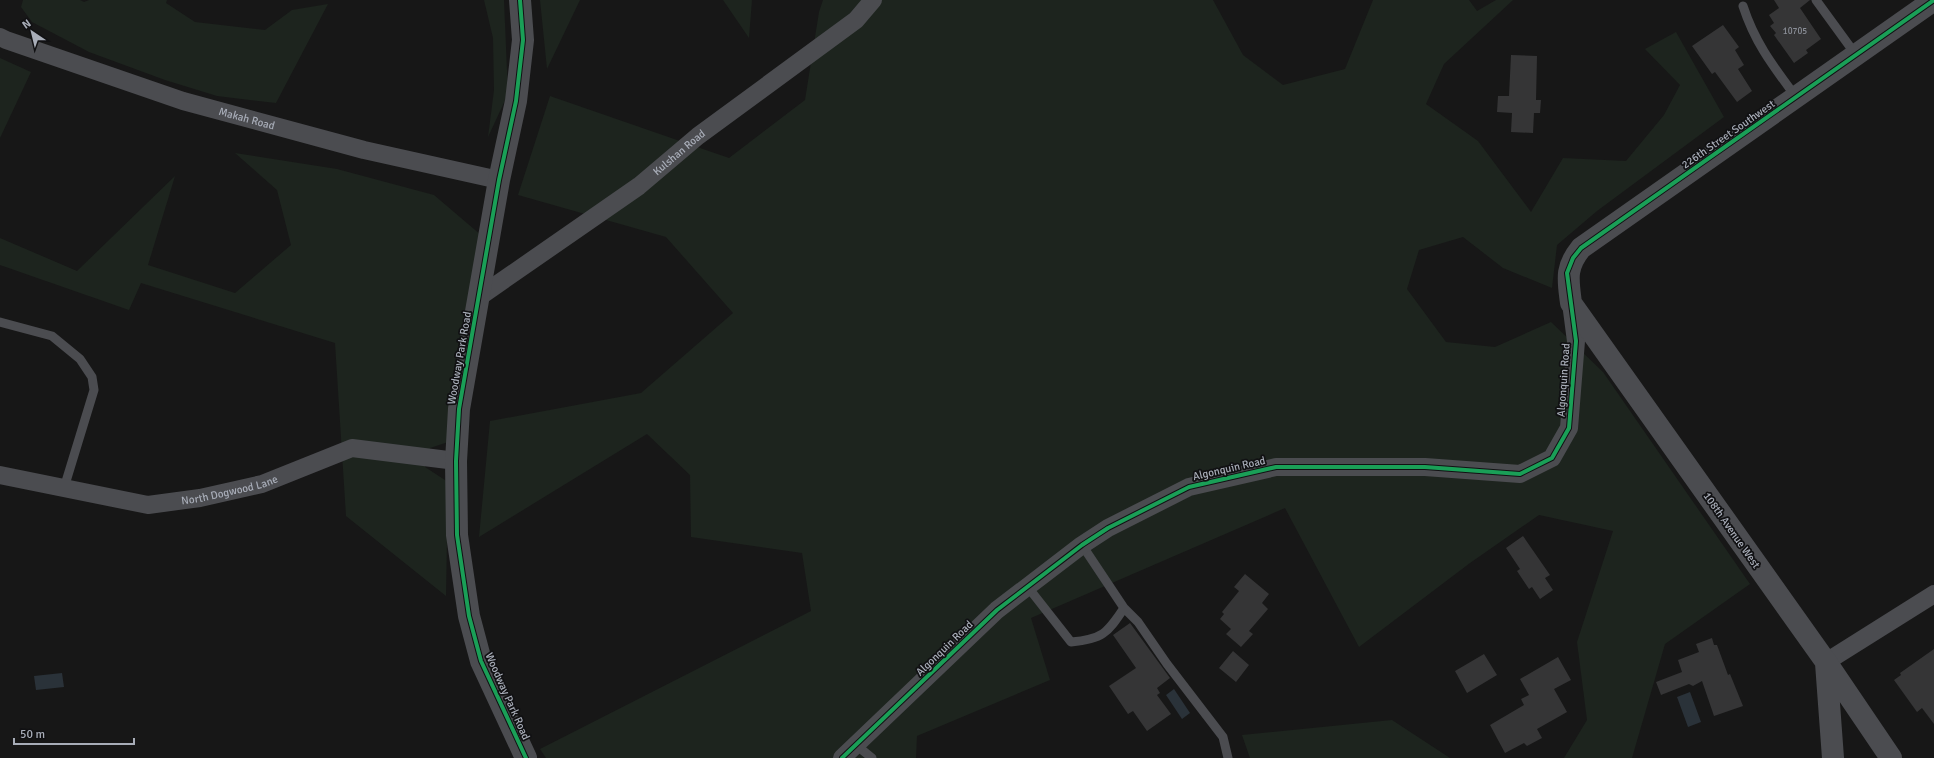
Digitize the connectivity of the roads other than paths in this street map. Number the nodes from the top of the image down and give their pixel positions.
1 (520, 0) edge
2 (873, 0) edge
3 (1816, 0) edge
4 (1934, 0) edge
5 (1742, 6) dead end
6 (0, 37) edge
7 (1856, 55) junction
8 (1796, 97) junction
9 (499, 180) junction
10 (479, 297) junction
11 (1571, 303) junction
12 (0, 322) edge
13 (456, 461) junction
14 (0, 474) edge
15 (64, 488) junction
16 (1082, 545) junction
17 (1027, 586) junction
18 (1934, 594) edge
19 (1124, 608) junction
20 (1826, 662) junction
21 (1830, 713) junction
22 (1859, 713) junction
23 (856, 745) junction
24 (526, 758) edge
25 (842, 758) edge
26 (872, 758) edge
27 (1228, 758) edge
28 (1833, 758) edge
29 (1890, 758) edge

1 - 9 street, Woodway Park Road
2 - 10 street, Kulshan Road
3 - 7 lane
4 - 7 street, 226th Street Southwest
5 - 8 lane
6 - 9 street, Makah Road
7 - 8 street, 226th Street Southwest
8 - 11 street, 226th Street Southwest
9 - 10 street, Woodway Park Road
10 - 13 street, Woodway Park Road
11 - 16 street, Algonquin Road
11 - 20 street, 108th Avenue West
12 - 15 lane
13 - 15 street, North Dogwood Lane
13 - 24 street, Woodway Park Road
14 - 15 street, North Dogwood Lane
16 - 17 street, Algonquin Road
16 - 19 lane
17 - 19 lane
17 - 23 street, Algonquin Road
18 - 20 street
19 - 27 lane
20 - 21 street
20 - 22 street, 108th Avenue West
21 - 22 street
21 - 28 street
22 - 29 street, 108th Avenue West
23 - 25 street, Algonquin Road
23 - 26 lane

